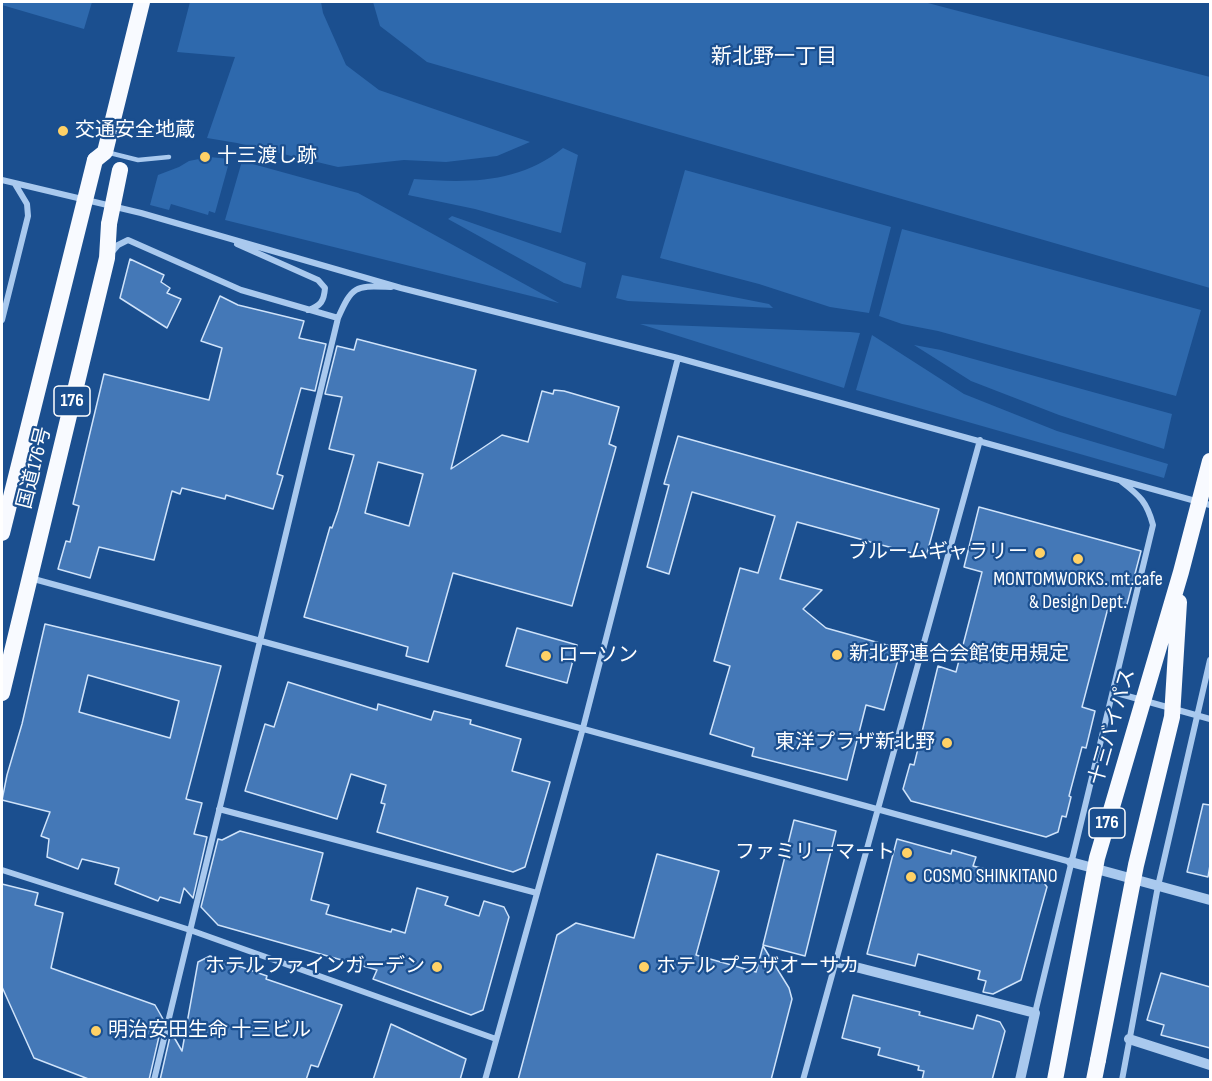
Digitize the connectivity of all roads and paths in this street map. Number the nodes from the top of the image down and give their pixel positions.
1 (142, 2) edge
2 (100, 156) junction
3 (169, 157) dead end
4 (2, 180) edge
5 (15, 183) junction
6 (216, 235) junction
7 (107, 258) junction
8 (401, 288) junction
9 (308, 310) junction
10 (338, 318) junction
11 (2, 320) edge
12 (678, 358) junction
13 (980, 440) junction
14 (1210, 461) edge
15 (1119, 480) junction
16 (1208, 504) edge
17 (1210, 510) edge
18 (2, 526) edge
19 (1181, 572) junction
20 (30, 578) junction
21 (260, 639) junction
22 (1210, 660) edge
23 (1113, 692) junction
24 (2, 693) edge
25 (1197, 715) junction
26 (1210, 719) edge
27 (583, 728) junction
28 (219, 809) junction
29 (878, 809) junction
30 (1071, 862) junction
31 (2, 870) edge
32 (1158, 886) junction
33 (537, 893) junction
34 (1210, 900) edge
35 (190, 930) junction
36 (836, 962) junction
37 (1035, 1013) junction
38 (496, 1039) junction
39 (1129, 1039) junction
40 (1210, 1065) edge
41 (153, 1080) edge
42 (485, 1080) edge
43 (803, 1080) edge
44 (1020, 1080) edge
45 (1054, 1080) edge
46 (1094, 1080) edge
47 (1122, 1080) edge

1 - 2 highway, 国道176号 / 176
2 - 3 lane
2 - 7 highway, 国道176号 / 176, bridge
2 - 18 highway, 国道176号 / 176, bridge
4 - 5 street
5 - 6 street
5 - 11 street
6 - 8 street
6 - 9 street
7 - 9 street
7 - 20 highway, 国道176号 / 176
8 - 10 street
8 - 12 street
9 - 10 street
10 - 21 street
12 - 13 street
12 - 27 street
13 - 15 street
13 - 29 street
14 - 19 highway, 十三バイパス / 176, bridge
15 - 16 street
15 - 23 street
16 - 17 street
19 - 45 highway, 十三バイパス / 176, bridge
19 - 46 highway, 176, bridge
20 - 21 street
20 - 24 highway, 国道176号 / 176
21 - 27 street
21 - 28 street
22 - 25 street
23 - 25 street
23 - 30 street
25 - 26 street
25 - 32 street
27 - 29 street
27 - 33 street
28 - 33 street
28 - 35 street
29 - 30 street
29 - 36 street
30 - 32 street
30 - 37 street
31 - 35 street
32 - 34 street
32 - 39 street
33 - 38 street
35 - 38 street
35 - 41 street
36 - 37 street
36 - 43 street
37 - 44 street
38 - 42 street
39 - 40 street
39 - 47 street

